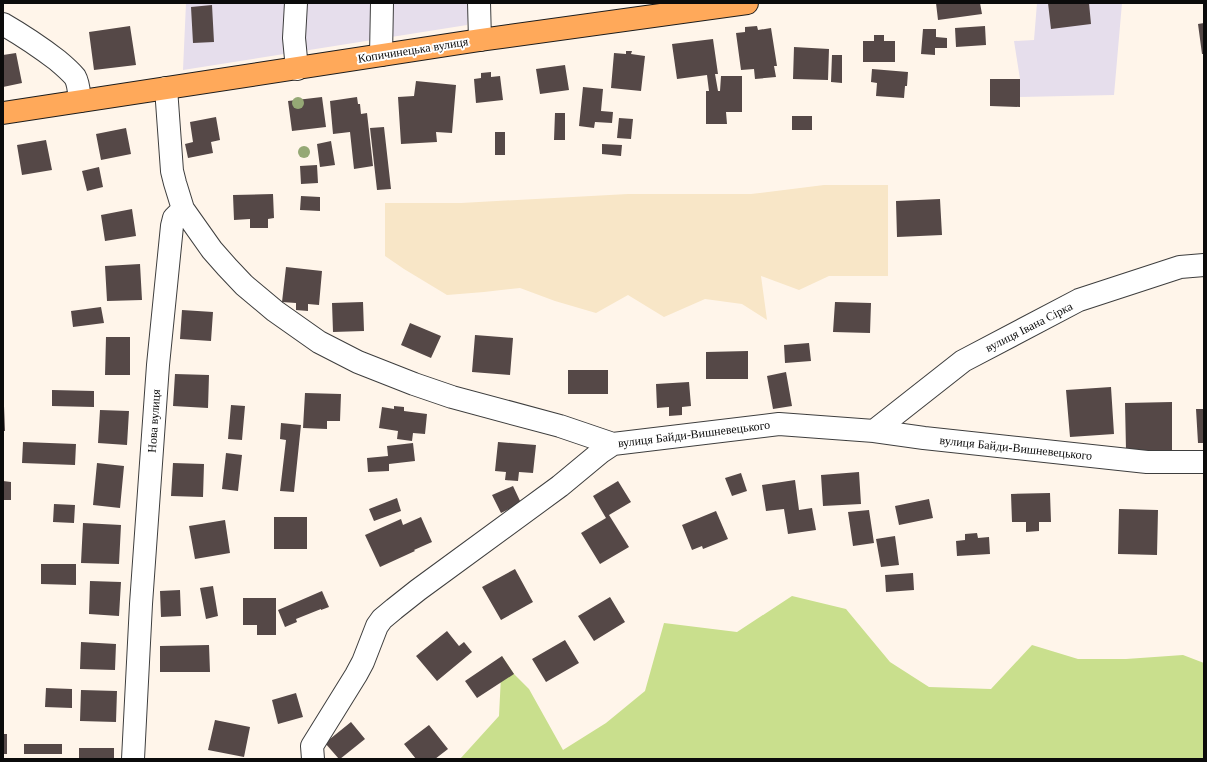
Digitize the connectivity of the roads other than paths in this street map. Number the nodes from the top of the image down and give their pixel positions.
1 (296, 3) edge
2 (382, 3) edge
3 (479, 3) edge
4 (747, 3) edge
5 (3, 24) edge
6 (480, 40) junction
7 (381, 55) junction
8 (297, 69) junction
9 (166, 88) junction
10 (80, 101) junction
11 (3, 113) edge
12 (183, 209) junction
13 (1204, 265) edge
14 (874, 431) junction
15 (613, 444) junction
16 (1204, 462) edge
17 (133, 759) edge
18 (313, 759) edge

1 - 8 street
2 - 7 street
3 - 6 street
4 - 6 main road, Копичинецька вулиця
5 - 10 street
6 - 7 main road, Копичинецька вулиця
7 - 8 main road, Копичинецька вулиця
8 - 9 main road, Копичинецька вулиця
9 - 10 main road, Копичинецька вулиця
9 - 12 street
10 - 11 main road, Копичинецька вулиця
12 - 15 street, вулиця Байди-Вишневецького
12 - 17 street, Нова вулиця
13 - 14 street, вулиця Івана Сірка
14 - 15 street, вулиця Байди-Вишневецького
14 - 16 street, вулиця Байди-Вишневецького
15 - 18 street

